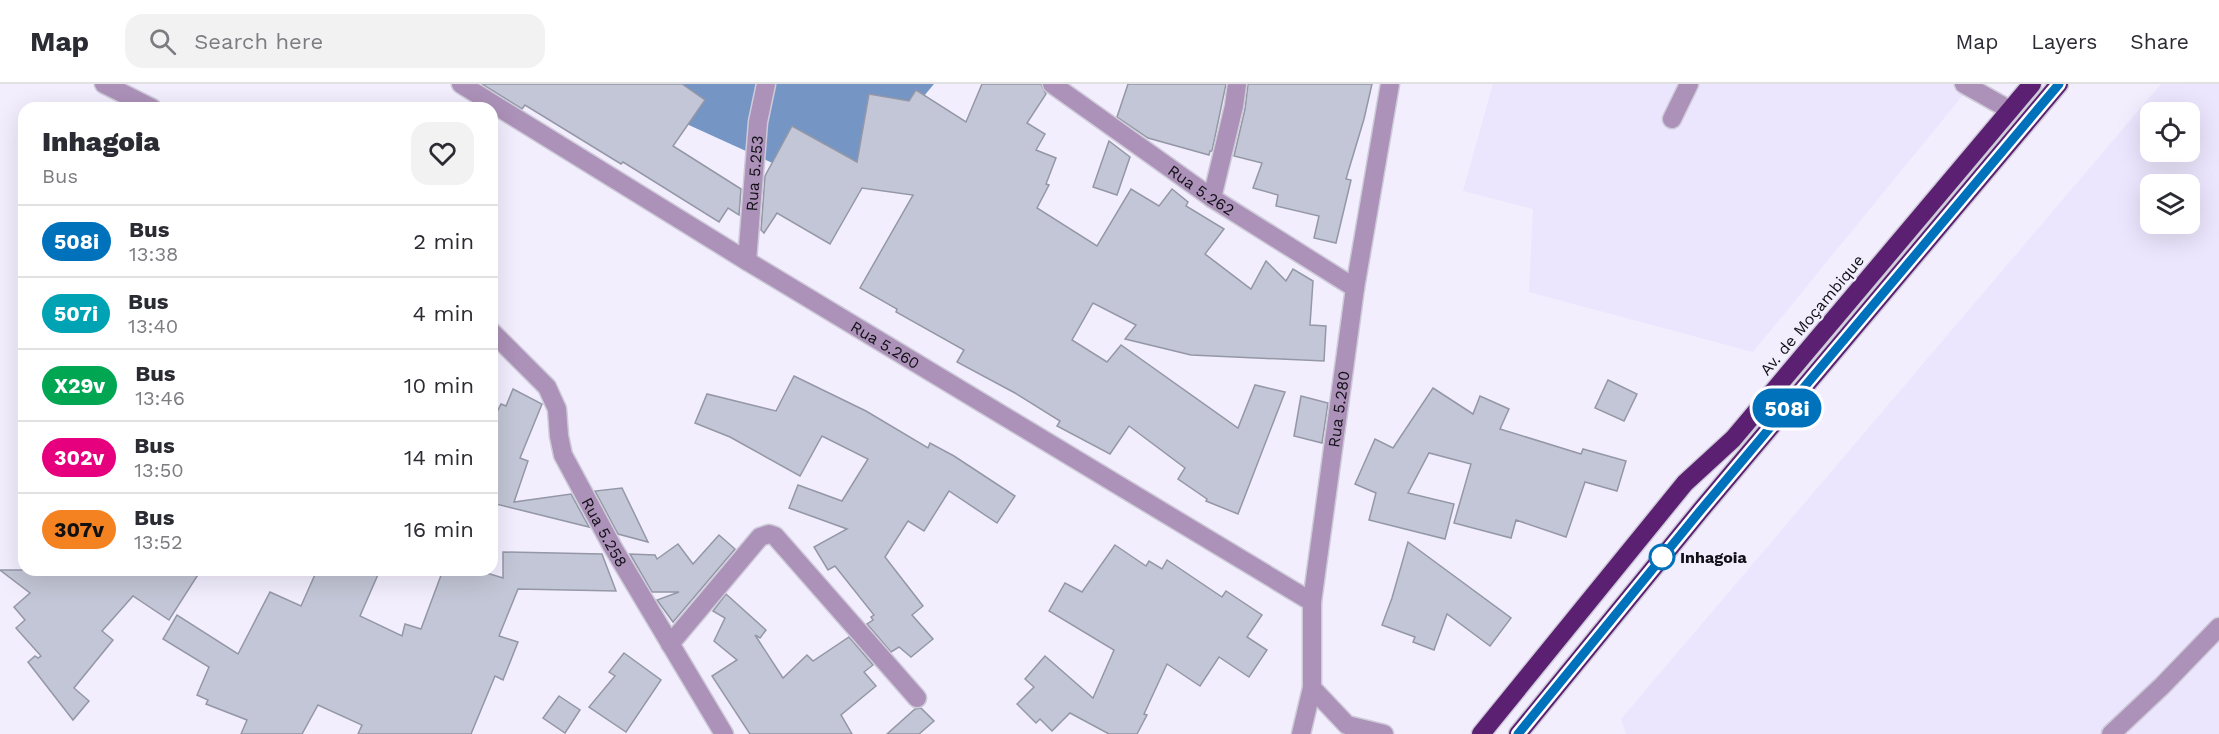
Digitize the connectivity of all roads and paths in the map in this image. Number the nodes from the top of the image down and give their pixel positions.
1 (104, 84) edge
2 (461, 84) edge
3 (766, 84) edge
4 (1052, 84) edge
5 (1237, 84) edge
6 (1390, 84) edge
7 (1689, 84) edge
8 (1964, 84) edge
9 (2032, 84) edge
10 (2059, 84) edge
11 (140, 102) edge
12 (490, 102) edge
13 (498, 107) edge
14 (2010, 110) junction
15 (1672, 119) dead end
16 (1212, 198) junction
17 (747, 261) junction
18 (1355, 288) junction
19 (498, 338) edge
20 (1312, 602) junction
21 (2219, 627) edge
22 (670, 644) junction
23 (1311, 688) junction
24 (917, 698) dead end
25 (724, 734) edge
26 (1301, 734) edge
27 (1384, 734) edge
28 (1481, 734) edge
29 (1518, 734) edge
30 (2111, 734) edge

1 - 11 street
2 - 12 street, Rua 5.260
3 - 17 street, Rua 5.253
4 - 16 street, Rua 5.262
5 - 16 street
6 - 18 street, Rua 5.280
7 - 15 street
8 - 14 street
9 - 14 highway, Av. de Moçambique
10 - 29 highway
13 - 17 street, Rua 5.260
14 - 28 highway, Av. de Moçambique
16 - 18 street, Rua 5.262
17 - 20 street, Rua 5.260
18 - 20 street, Rua 5.280
19 - 22 street, Rua 5.258
20 - 23 street, Rua 5.280
21 - 30 street
22 - 24 street
22 - 25 street, Rua 5.258
23 - 26 street, Rua 5.280
23 - 27 street

